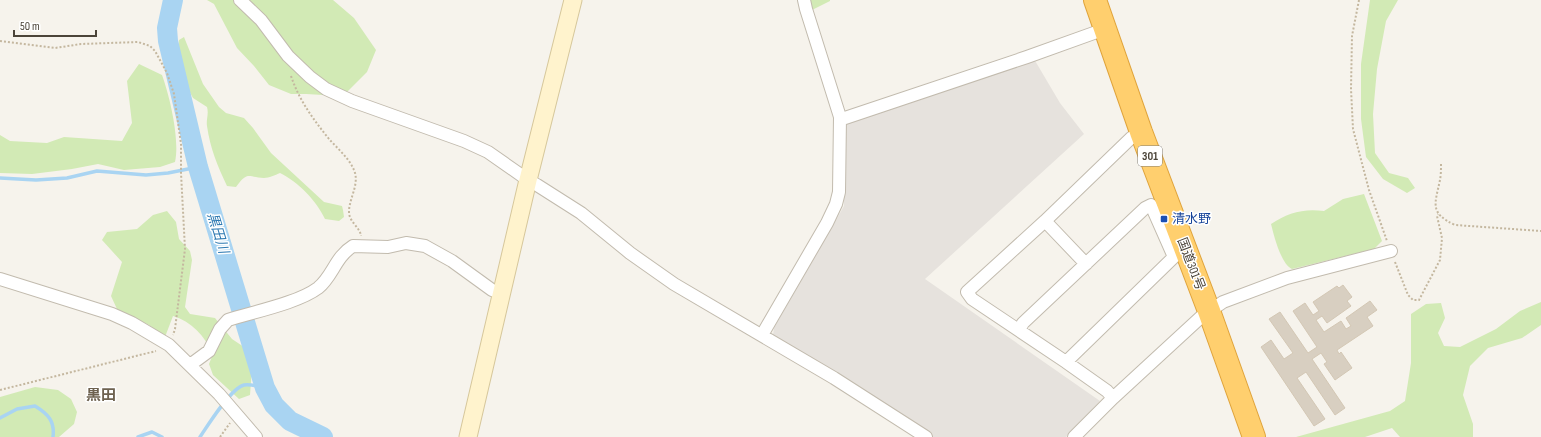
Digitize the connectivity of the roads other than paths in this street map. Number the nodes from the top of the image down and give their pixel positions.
1 (240, 0) edge
2 (573, 0) edge
3 (804, 0) edge
4 (1095, 0) edge
5 (1105, 29) junction
6 (840, 117) junction
7 (1141, 132) junction
8 (528, 180) junction
9 (1044, 221) junction
10 (1391, 251) road end
11 (1086, 264) junction
12 (0, 279) edge
13 (502, 294) junction
14 (1209, 311) junction
15 (1019, 330) junction
16 (762, 335) junction
17 (1066, 362) junction
18 (190, 365) junction
19 (1113, 398) junction
20 (256, 437) edge
21 (468, 437) edge
22 (926, 437) edge
23 (1074, 437) edge
24 (1254, 437) edge

1 - 8 street
2 - 8 street
3 - 6 street
4 - 5 highway, 国道301号 / 301
5 - 6 street
5 - 7 highway, 国道301号 / 301
6 - 16 street
7 - 9 street
7 - 14 highway, 国道301号 / 301
8 - 13 street
8 - 16 street
9 - 11 street
9 - 15 street
10 - 14 street
11 - 15 street
11 - 17 street
12 - 18 street
13 - 18 street
13 - 21 street
14 - 19 street
14 - 24 highway, 国道301号 / 301
15 - 17 street
16 - 22 street
17 - 19 street
18 - 20 street
19 - 23 street

